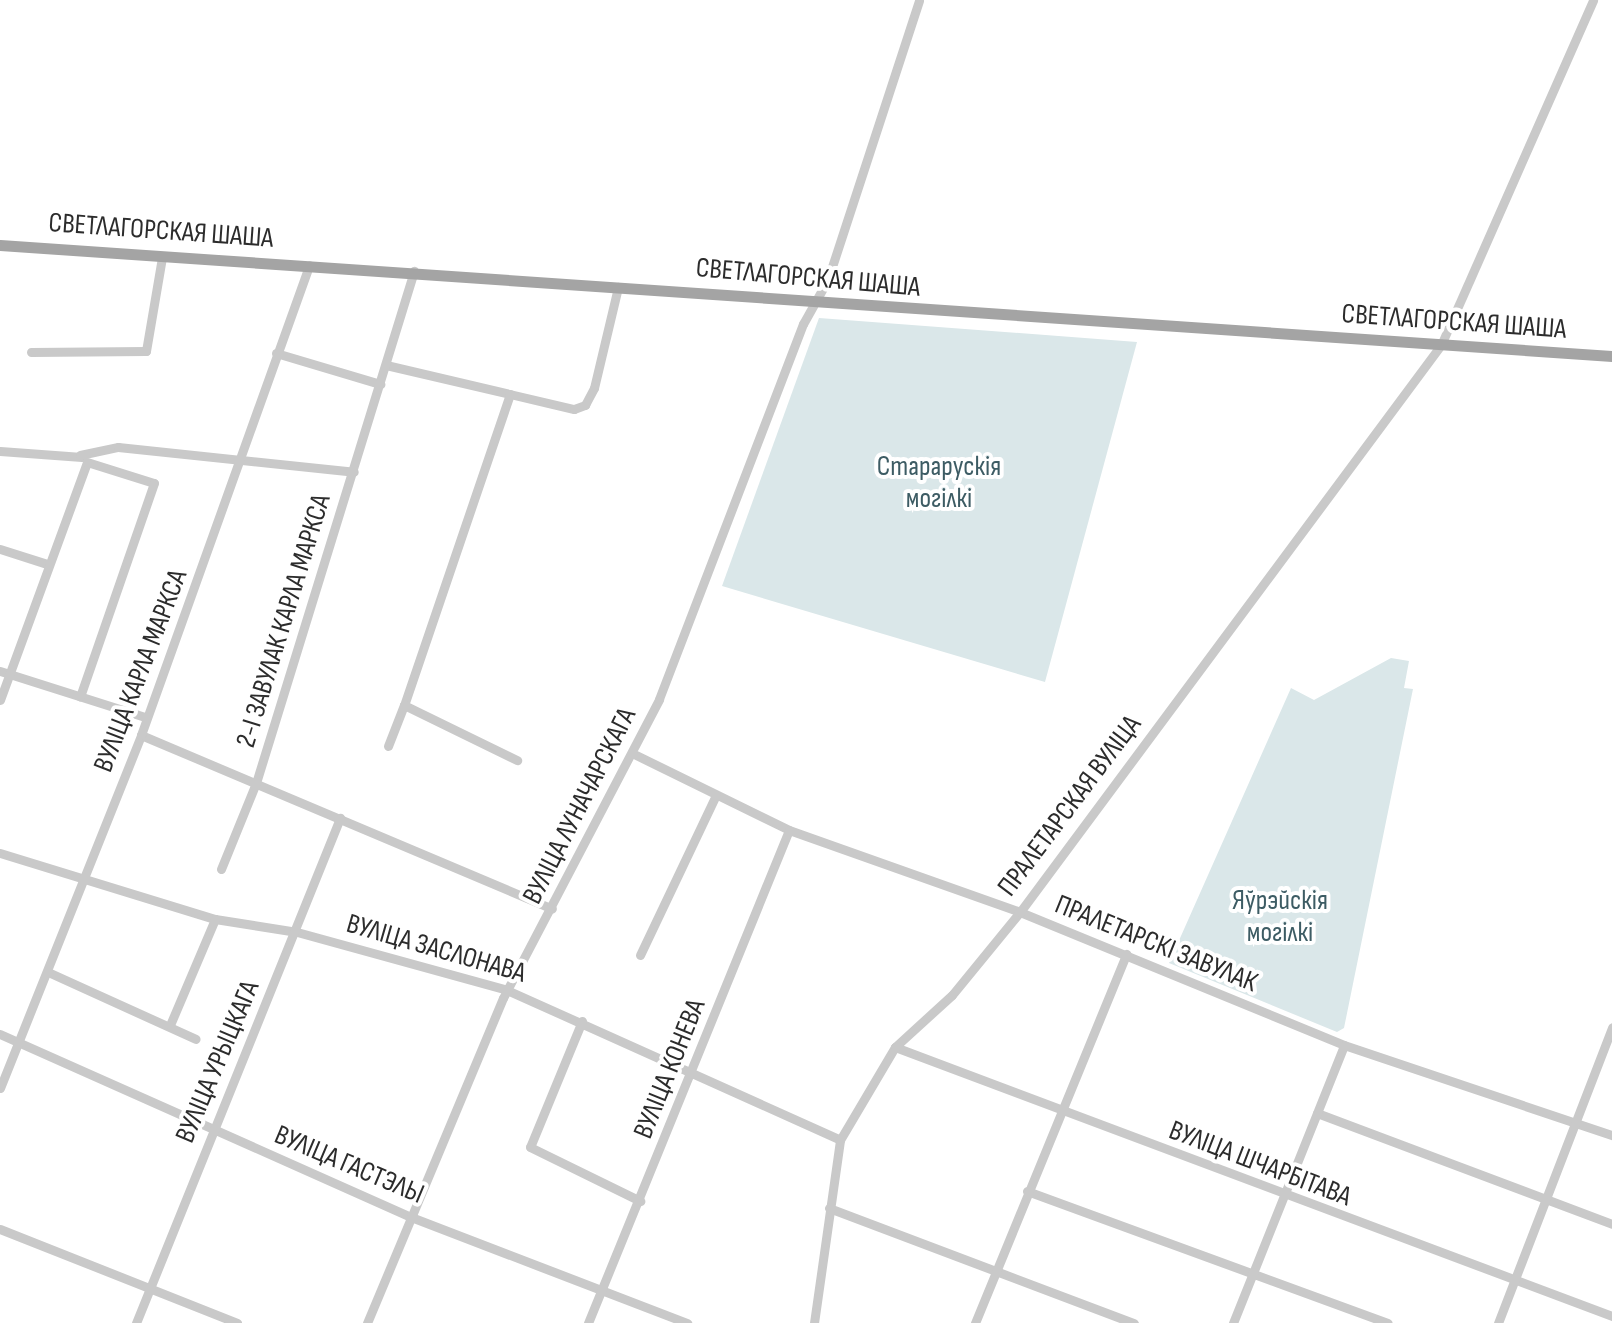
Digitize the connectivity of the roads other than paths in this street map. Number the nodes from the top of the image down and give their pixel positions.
1 (919, 0) edge
2 (1593, 0) edge
3 (0, 245) edge
4 (162, 257) junction
5 (309, 265) junction
6 (414, 271) junction
7 (618, 287) junction
8 (815, 301) junction
9 (1441, 345) junction
10 (31, 352) dead end
11 (276, 353) junction
12 (1612, 356) edge
13 (386, 365) junction
14 (380, 384) junction
15 (510, 394) junction
16 (0, 451) edge
17 (240, 458) junction
18 (84, 459) junction
19 (354, 472) junction
20 (0, 549) edge
21 (47, 564) junction
22 (5, 672) edge
23 (80, 697) junction
24 (0, 700) edge
25 (404, 705) junction
26 (145, 717) junction
27 (141, 735) junction
28 (388, 746) dead end
29 (636, 755) junction
30 (517, 760) dead end
31 (256, 783) junction
32 (716, 795) junction
33 (340, 818) junction
34 (789, 830) junction
35 (0, 853) edge
36 (221, 869) dead end
37 (85, 882) junction
38 (552, 909) junction
39 (1020, 912) junction
40 (215, 919) junction
41 (297, 932) junction
42 (1126, 954) junction
43 (640, 955) dead end
44 (48, 972) junction
45 (507, 990) junction
46 (582, 1021) junction
47 (170, 1025) junction
48 (1612, 1027) edge
49 (0, 1034) edge
50 (1610, 1038) edge
51 (196, 1039) dead end
52 (21, 1042) junction
53 (1344, 1045) junction
54 (895, 1047) junction
55 (693, 1069) junction
56 (0, 1088) edge
57 (1065, 1113) junction
58 (1317, 1113) junction
59 (1576, 1121) junction
60 (212, 1131) junction
61 (1612, 1135) edge
62 (840, 1140) junction
63 (1027, 1191) junction
64 (1282, 1196) junction
65 (1543, 1199) junction
66 (640, 1201) junction
67 (829, 1208) junction
68 (411, 1217) junction
69 (1612, 1224) edge
70 (0, 1229) edge
71 (998, 1270) junction
72 (1253, 1272) junction
73 (1512, 1282) junction
74 (150, 1289) junction
75 (602, 1290) junction
76 (1612, 1316) edge
77 (136, 1323) edge
78 (237, 1323) edge
79 (367, 1323) edge
80 (588, 1323) edge
81 (687, 1323) edge
82 (814, 1323) edge
83 (975, 1323) edge
84 (1134, 1323) edge
85 (1233, 1323) edge
86 (1388, 1323) edge
87 (1498, 1323) edge

1 - 8 street, ВУЛІЦА ЛУНАЧАРСКАГА
2 - 9 street, ПРАЛЕТАРСКАЯ ВУЛІЦА
3 - 4 main road, СВЕТЛАГОРСКАЯ ШАША
4 - 5 main road, СВЕТЛАГОРСКАЯ ШАША
4 - 10 street
5 - 6 main road, СВЕТЛАГОРСКАЯ ШАША
5 - 11 street, ВУЛІЦА КАРЛА МАРКСА
6 - 7 main road, СВЕТЛАГОРСКАЯ ШАША
6 - 13 street, 2-І ЗАВУЛАК КАРЛА МАРКСА
7 - 8 main road, СВЕТЛАГОРСКАЯ ШАША
7 - 15 street
8 - 9 main road, СВЕТЛАГОРСКАЯ ШАША
8 - 29 street, ВУЛІЦА ЛУНАЧАРСКАГА
9 - 12 main road, СВЕТЛАГОРСКАЯ ШАША
9 - 39 street, ПРАЛЕТАРСКАЯ ВУЛІЦА
11 - 14 street
11 - 17 street, ВУЛІЦА КАРЛА МАРКСА
13 - 14 street, 2-І ЗАВУЛАК КАРЛА МАРКСА
13 - 15 street
14 - 19 street, 2-І ЗАВУЛАК КАРЛА МАРКСА
15 - 25 street
16 - 18 street
17 - 18 street
17 - 19 street
17 - 26 street, ВУЛІЦА КАРЛА МАРКСА
18 - 21 street
18 - 23 street
19 - 31 street, 2-І ЗАВУЛАК КАРЛА МАРКСА
20 - 21 street
21 - 22 street
22 - 23 street
22 - 24 street
23 - 26 street
25 - 28 street
25 - 30 street
26 - 27 street, ВУЛІЦА КАРЛА МАРКСА
27 - 31 street
27 - 37 street, ВУЛІЦА КАРЛА МАРКСА
29 - 32 street, ПРАЛЕТАРСКІ ЗАВУЛАК
29 - 38 street, ВУЛІЦА ЛУНАЧАРСКАГА
31 - 33 street
31 - 36 street, 2-І ЗАВУЛАК КАРЛА МАРКСА
32 - 34 street, ПРАЛЕТАРСКІ ЗАВУЛАК
32 - 43 street
33 - 38 street
33 - 41 street, ВУЛІЦА УРЫЦКАГА
34 - 39 street, ПРАЛЕТАРСКІ ЗАВУЛАК
34 - 55 street, ВУЛІЦА КОНЕВА
35 - 37 street, ВУЛІЦА ЗАСЛОНАВА
37 - 40 street, ВУЛІЦА ЗАСЛОНАВА
37 - 44 street, ВУЛІЦА КАРЛА МАРКСА
38 - 45 street, ВУЛІЦА ЛУНАЧАРСКАГА
39 - 42 street, ПРАЛЕТАРСКІ ЗАВУЛАК
39 - 54 street, ПРАЛЕТАРСКАЯ ВУЛІЦА
40 - 41 street, ВУЛІЦА ЗАСЛОНАВА
40 - 47 street
41 - 45 street, ВУЛІЦА ЗАСЛОНАВА
41 - 60 street, ВУЛІЦА УРЫЦКАГА
42 - 53 street, ПРАЛЕТАРСКІ ЗАВУЛАК
42 - 57 street
44 - 47 street
44 - 52 street, ВУЛІЦА КАРЛА МАРКСА
45 - 46 street, ВУЛІЦА ЗАСЛОНАВА
45 - 68 street, ВУЛІЦА ЛУНАЧАРСКАГА
46 - 55 street, ВУЛІЦА ЗАСЛОНАВА
46 - 66 street
47 - 51 street
48 - 50 street
49 - 52 street, ВУЛІЦА ГАСТЭЛЫ
50 - 59 street
52 - 56 street, ВУЛІЦА КАРЛА МАРКСА
52 - 60 street, ВУЛІЦА ГАСТЭЛЫ
53 - 58 street
53 - 59 street, ПРАЛЕТАРСКІ ЗАВУЛАК
54 - 57 street, ВУЛІЦА ШЧАРБІТАВА
54 - 62 street, ПРАЛЕТАРСКАЯ ВУЛІЦА
55 - 62 street, ВУЛІЦА ЗАСЛОНАВА
55 - 66 street, ВУЛІЦА КОНЕВА
57 - 63 street
57 - 64 street, ВУЛІЦА ШЧАРБІТАВА
58 - 64 street
58 - 65 street
59 - 61 street, ПРАЛЕТАРСКІ ЗАВУЛАК
59 - 65 street
60 - 68 street, ВУЛІЦА ГАСТЭЛЫ
60 - 74 street, ВУЛІЦА УРЫЦКАГА
62 - 67 street, ПРАЛЕТАРСКАЯ ВУЛІЦА
63 - 71 street
63 - 72 street
64 - 72 street
64 - 73 street, ВУЛІЦА ШЧАРБІТАВА
65 - 69 street
65 - 73 street
66 - 75 street, ВУЛІЦА КОНЕВА
67 - 71 street
67 - 82 street, ПРАЛЕТАРСКАЯ ВУЛІЦА
68 - 75 street, ВУЛІЦА ГАСТЭЛЫ
68 - 79 street, ВУЛІЦА ЛУНАЧАРСКАГА
70 - 74 street
71 - 83 street
71 - 84 street
72 - 85 street
72 - 86 street
73 - 76 street, ВУЛІЦА ШЧАРБІТАВА
73 - 87 street
74 - 77 street, ВУЛІЦА УРЫЦКАГА
74 - 78 street
75 - 80 street, ВУЛІЦА КОНЕВА
75 - 81 street, ВУЛІЦА ГАСТЭЛЫ

